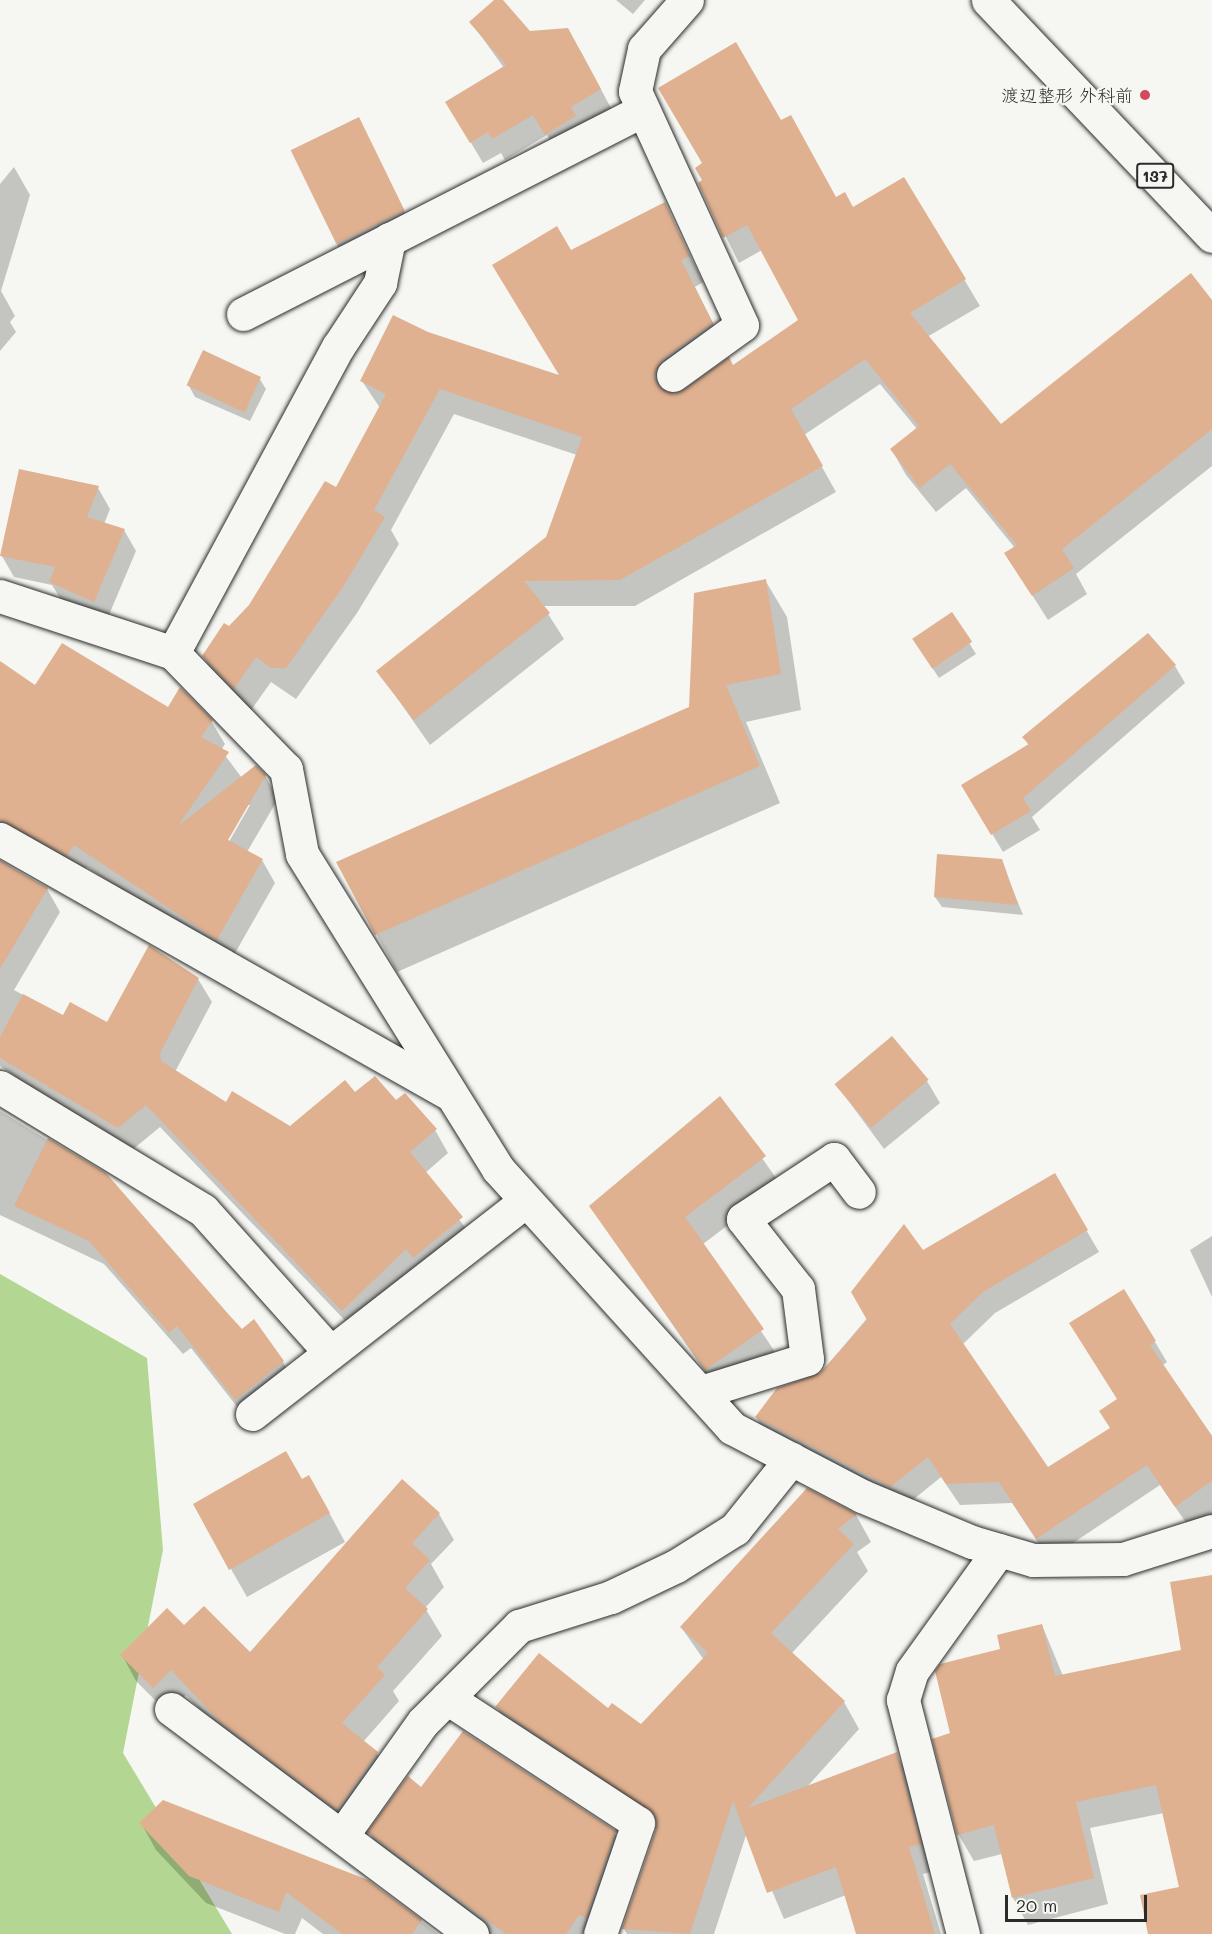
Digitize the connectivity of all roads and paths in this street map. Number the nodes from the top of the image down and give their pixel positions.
1 (687, 0) edge
2 (987, 0) edge
3 (643, 110) junction
4 (1212, 236) edge
5 (389, 239) junction
6 (243, 314) dead end
7 (673, 375) dead end
8 (0, 596) edge
9 (172, 654) junction
10 (0, 839) edge
11 (0, 1087) edge
12 (452, 1096) junction
13 (860, 1192) dead end
14 (526, 1201) junction
15 (330, 1352) junction
16 (700, 1392) junction
17 (252, 1414) dead end
18 (792, 1459) junction
19 (1212, 1531) edge
20 (999, 1550) junction
21 (447, 1698) junction
22 (171, 1709) dead end
23 (343, 1834) junction
24 (472, 1934) edge
25 (600, 1934) edge
26 (963, 1934) edge

1 - 3 main road
2 - 4 main road, 137
3 - 5 main road
3 - 7 main road
5 - 6 main road
5 - 9 main road
8 - 9 main road
9 - 12 main road
10 - 12 main road
11 - 15 main road
12 - 14 main road
13 - 16 main road
14 - 15 main road
14 - 16 main road
15 - 17 main road
16 - 18 main road
18 - 20 main road
18 - 21 main road
19 - 20 main road
20 - 26 main road
21 - 23 main road
21 - 25 main road
22 - 23 main road
23 - 24 main road

